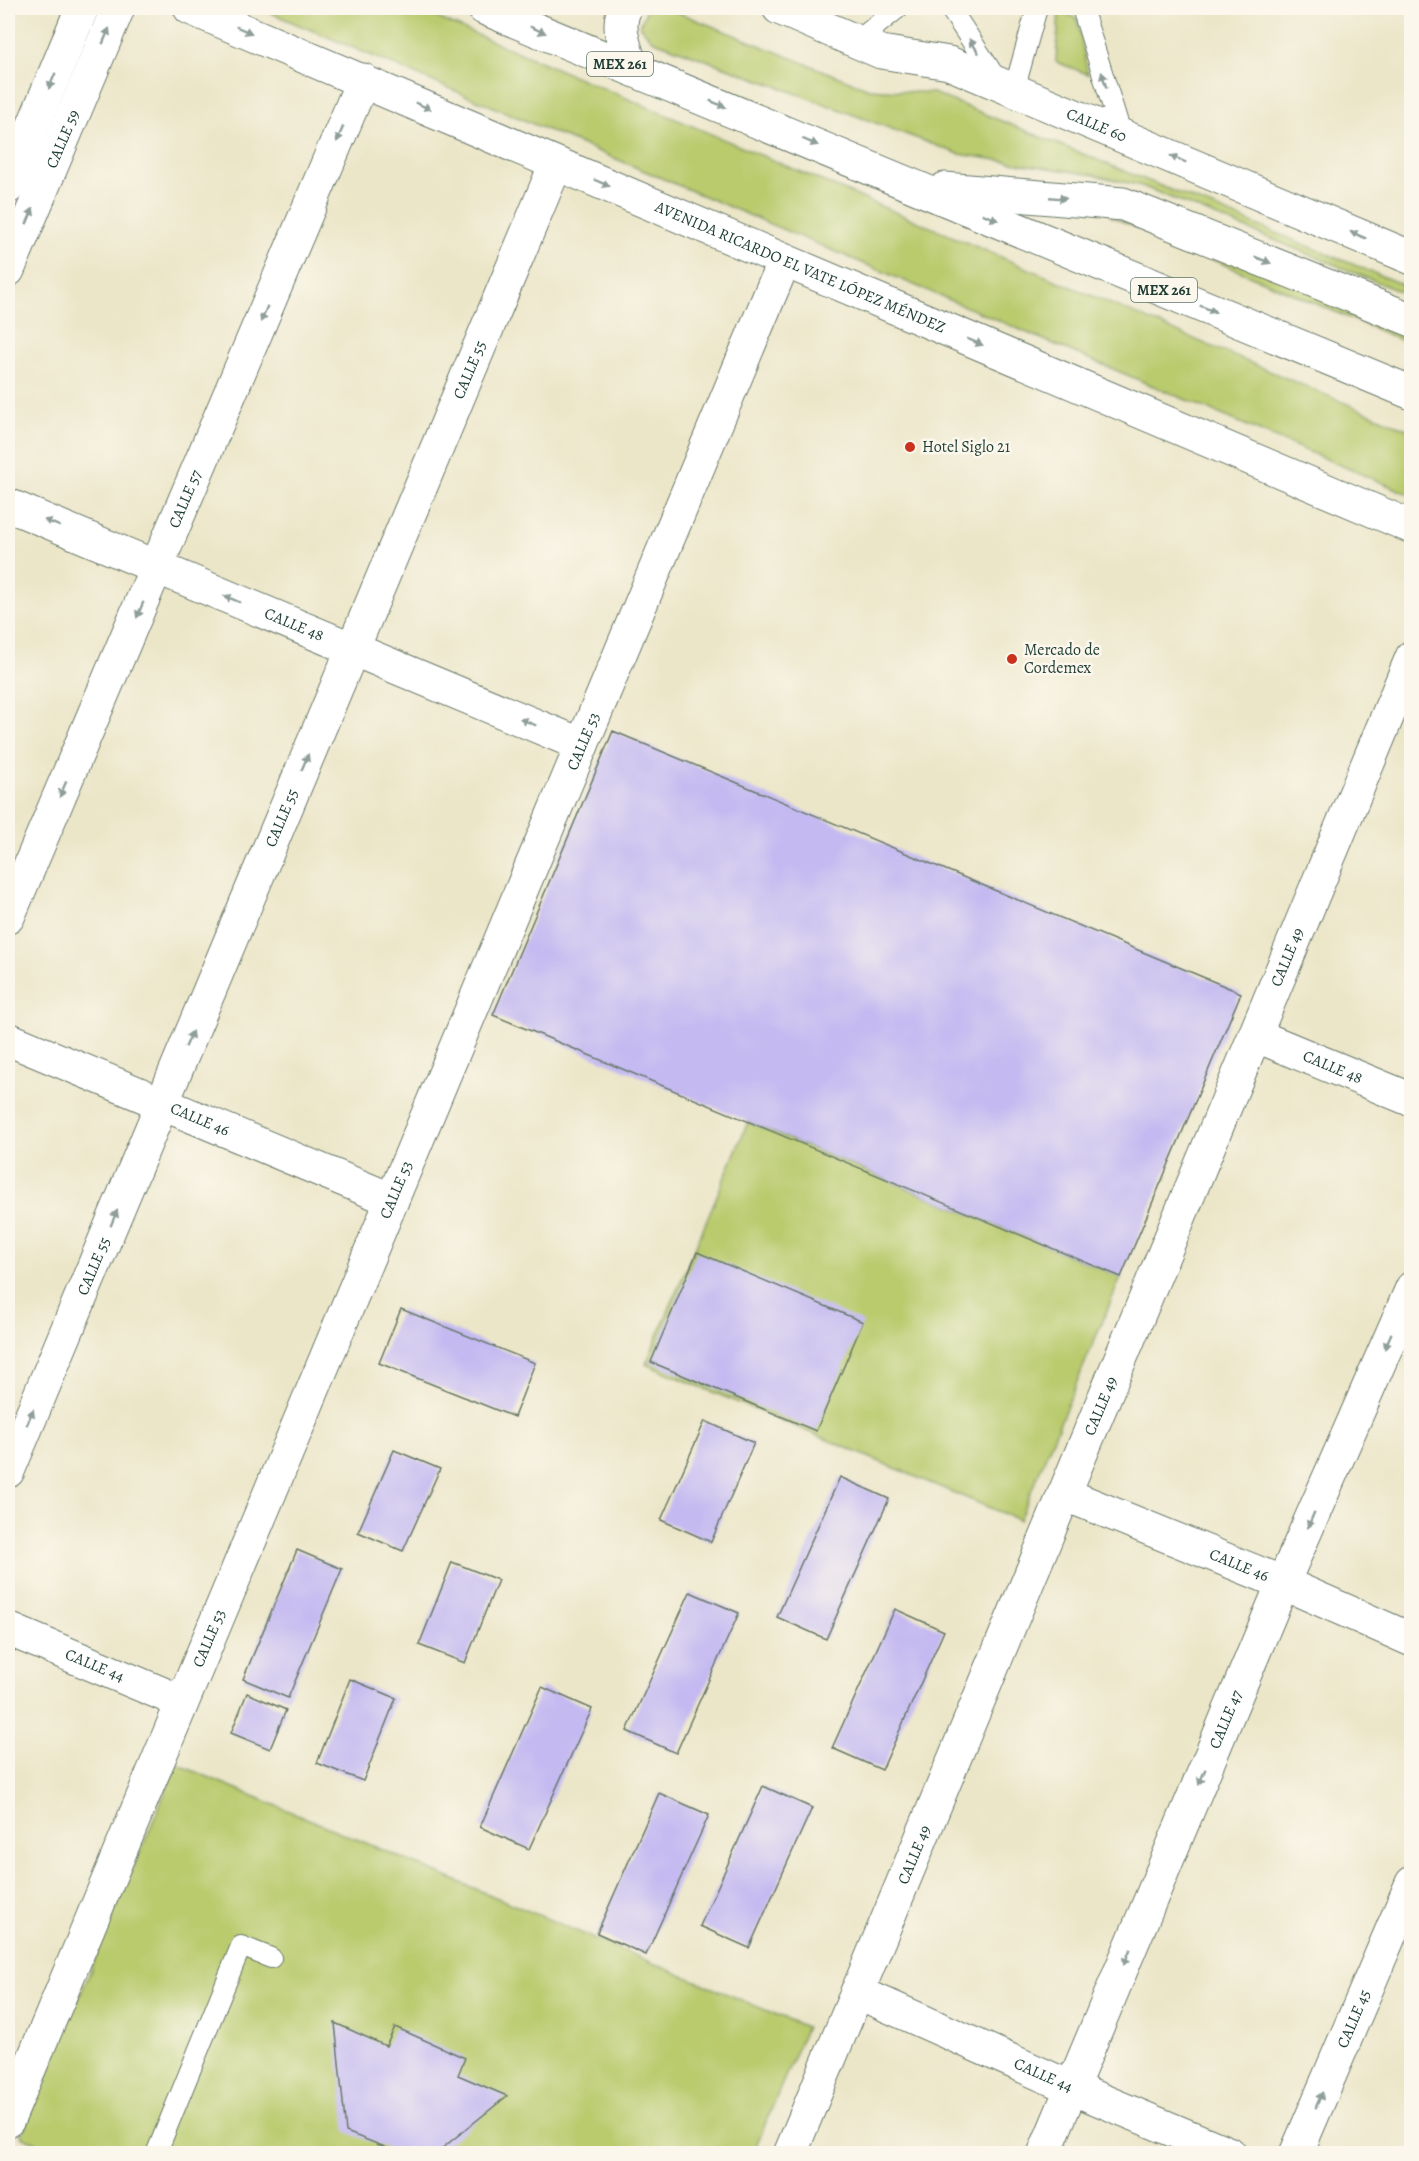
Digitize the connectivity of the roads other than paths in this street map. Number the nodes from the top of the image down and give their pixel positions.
1 (82, 8) edge
2 (118, 8) edge
3 (190, 8) edge
4 (484, 8) edge
5 (625, 8) edge
6 (779, 8) edge
7 (898, 8) edge
8 (950, 8) edge
9 (1036, 8) edge
10 (1082, 8) edge
11 (832, 26) edge
12 (632, 69) junction
13 (363, 80) junction
14 (1007, 87) junction
15 (1122, 136) junction
16 (556, 164) junction
17 (8, 187) edge
18 (916, 187) junction
19 (1412, 258) edge
20 (784, 261) junction
21 (8, 270) edge
22 (1412, 320) edge
23 (1412, 393) edge
24 (8, 505) edge
25 (1412, 527) edge
26 (158, 568) junction
27 (352, 649) junction
28 (1412, 657) edge
29 (582, 745) junction
30 (8, 917) edge
31 (1255, 1035) junction
32 (8, 1039) edge
33 (1412, 1100) edge
34 (162, 1104) junction
35 (392, 1200) junction
36 (1412, 1288) edge
37 (8, 1471) edge
38 (1064, 1494) junction
39 (1284, 1583) junction
40 (8, 1629) edge
41 (1412, 1640) edge
42 (182, 1702) junction
43 (1412, 1883) edge
44 (271, 1958) dead end
45 (857, 1992) junction
46 (1072, 2088) junction
47 (8, 2120) edge
48 (156, 2154) edge
49 (790, 2154) edge
50 (1044, 2154) edge
51 (1230, 2154) edge
52 (1296, 2154) edge

1 -> 17 street, CALLE 59
21 -> 2 street, CALLE 59
3 -> 13 street, AVENIDA RICARDO EL VATE LÓPEZ MÉNDEZ
4 -> 12 street, MEX 261
5 - 12 street
6 - 11 street, CALLE 60
7 - 11 lane
14 -> 8 lane
9 - 14 lane
15 -> 10 lane
11 - 14 street, CALLE 60
12 -> 18 street, MEX 261
13 -> 16 street, AVENIDA RICARDO EL VATE LÓPEZ MÉNDEZ
13 -> 26 street, CALLE 57
14 - 15 street, CALLE 60
19 -> 15 street, CALLE 60
16 -> 20 street, AVENIDA RICARDO EL VATE LÓPEZ MÉNDEZ
16 - 27 street, CALLE 55
18 -> 22 street
18 -> 23 street, MEX 261
20 -> 25 street, AVENIDA RICARDO EL VATE LÓPEZ MÉNDEZ
20 - 29 street, CALLE 53
26 -> 24 street, CALLE 48
27 -> 26 street, CALLE 48
26 -> 30 street, CALLE 57
29 -> 27 street, CALLE 48
34 -> 27 street, CALLE 55
28 - 31 street, CALLE 49
29 - 35 street, CALLE 53
31 - 33 street, CALLE 48
31 - 38 street, CALLE 49
32 - 34 street, CALLE 46
34 - 35 street, CALLE 46
37 -> 34 street, CALLE 55
35 - 42 street, CALLE 53
36 -> 39 street, CALLE 47
38 - 39 street, CALLE 46
38 - 45 street, CALLE 49
39 - 41 street, CALLE 46
39 -> 46 street, CALLE 47
40 - 42 street, CALLE 44
42 - 47 street, CALLE 53
52 -> 43 street, CALLE 45
44 - 48 lane
45 - 46 street, CALLE 44
45 - 49 street, CALLE 49
46 - 50 street, CALLE 47
46 - 51 street, CALLE 44

